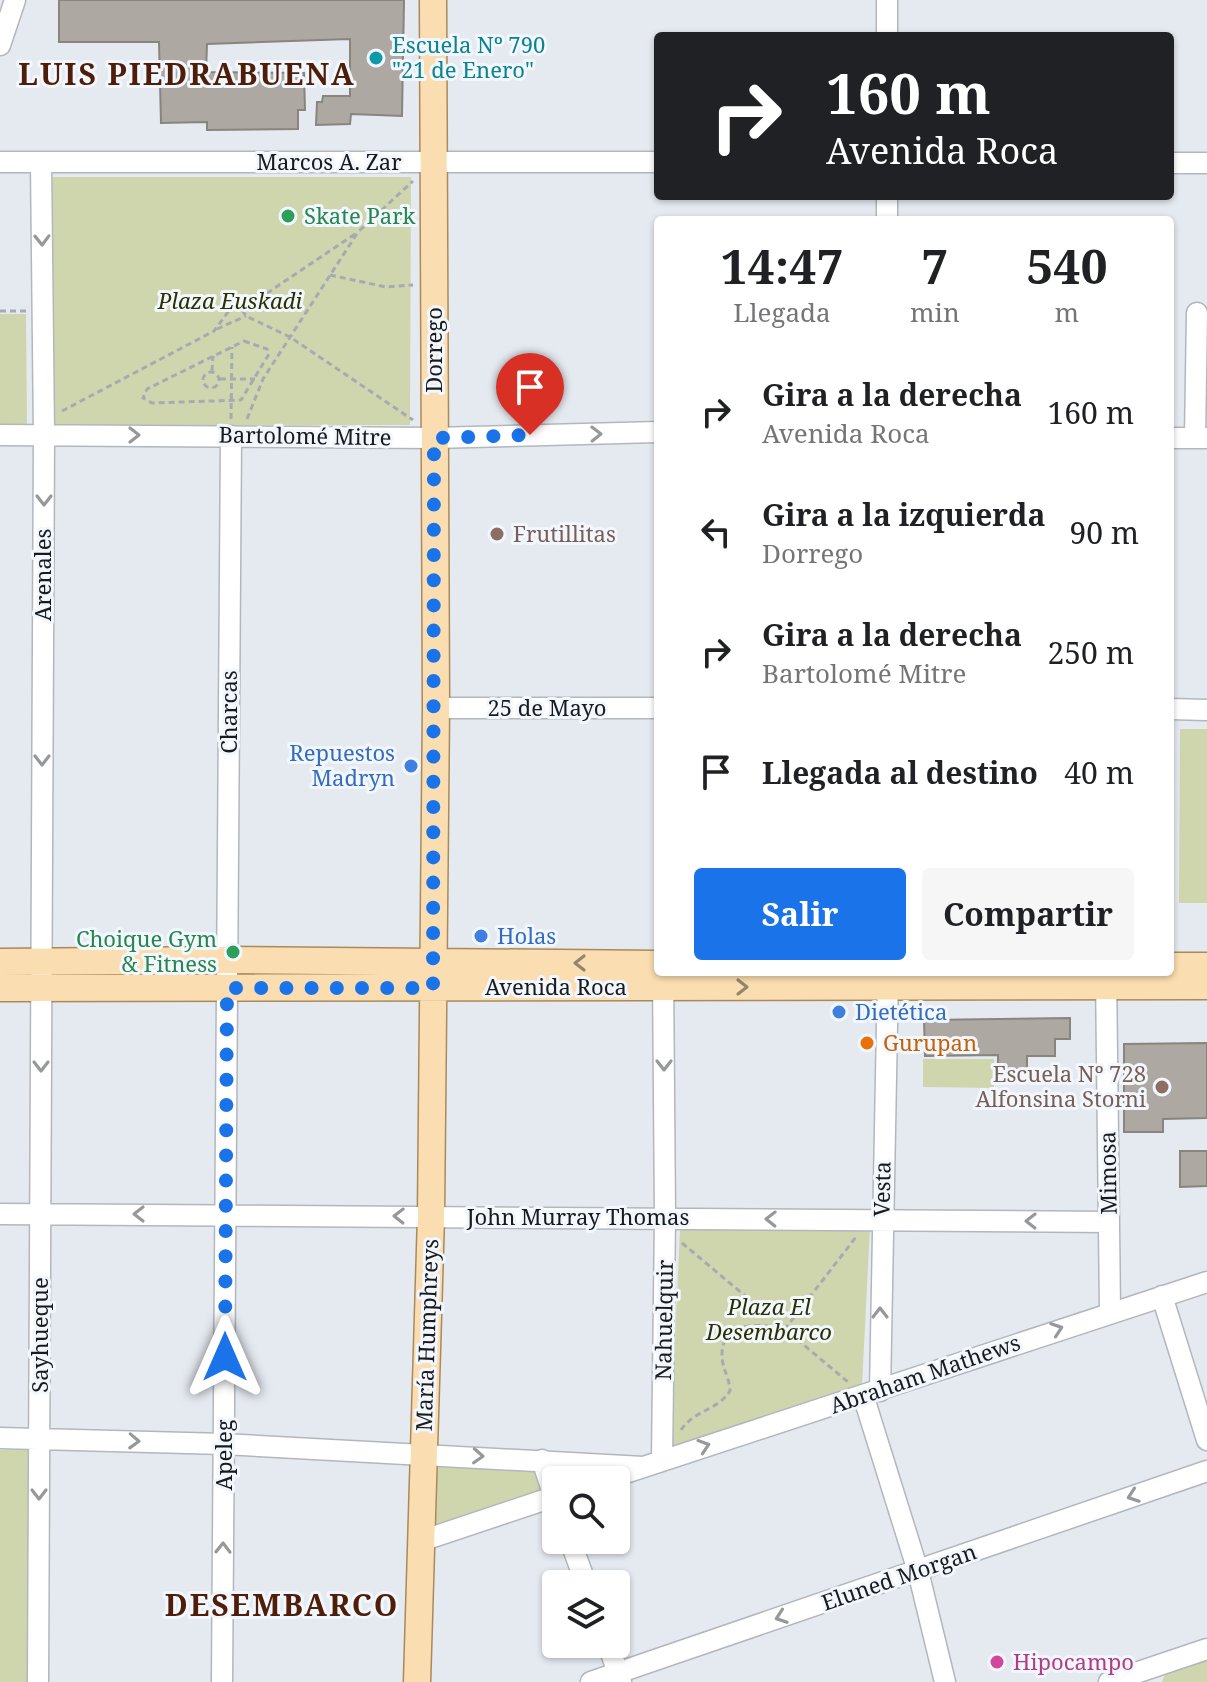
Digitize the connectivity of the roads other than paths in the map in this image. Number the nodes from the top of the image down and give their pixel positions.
1 (15, 0) edge
2 (433, 0) edge
3 (887, 0) edge
4 (887, 32) edge
5 (0, 45) edge
6 (0, 162) edge
7 (41, 162) junction
8 (433, 162) junction
9 (654, 162) edge
10 (1174, 163) edge
11 (1207, 163) edge
12 (1197, 313) dead end
13 (44, 427) junction
14 (654, 432) edge
15 (0, 435) edge
16 (236, 436) junction
17 (434, 438) junction
18 (1174, 438) edge
19 (1201, 438) edge
20 (436, 708) junction
21 (654, 708) edge
22 (1174, 709) edge
23 (1207, 710) edge
24 (227, 960) junction
25 (41, 961) junction
26 (0, 962) edge
27 (1174, 966) edge
28 (1207, 966) edge
29 (654, 974) edge
30 (433, 975) junction
31 (662, 976) edge
32 (752, 976) edge
33 (888, 979) edge
34 (1106, 979) edge
35 (1207, 986) edge
36 (0, 988) edge
37 (41, 988) junction
38 (227, 988) junction
39 (0, 1214) edge
40 (41, 1214) junction
41 (226, 1214) junction
42 (431, 1216) junction
43 (875, 1220) junction
44 (1109, 1222) junction
45 (665, 1223) junction
46 (1207, 1282) edge
47 (1162, 1296) junction
48 (1110, 1311) junction
49 (872, 1393) junction
50 (0, 1438) edge
51 (39, 1438) junction
52 (1207, 1440) edge
53 (224, 1444) junction
54 (423, 1453) junction
55 (542, 1460) junction
56 (652, 1464) junction
57 (544, 1466) edge
58 (630, 1471) edge
59 (1207, 1471) edge
60 (542, 1502) edge
61 (421, 1541) junction
62 (918, 1571) junction
63 (1207, 1649) edge
64 (613, 1658) edge
65 (620, 1677) edge
66 (38, 1682) edge
67 (222, 1682) edge
68 (417, 1682) edge
69 (591, 1682) edge
70 (945, 1682) edge
71 (1109, 1682) edge

1 - 5 street
2 - 8 main road, Dorrego
3 - 4 street
6 - 7 street, Marcos A. Zar
7 - 8 street, Marcos A. Zar
7 -> 13 street, Arenales
8 - 9 street, Marcos A. Zar
8 - 17 main road, Dorrego
10 - 11 street
12 - 19 street
13 - 15 street, Bartolomé Mitre
13 -> 16 street, Bartolomé Mitre
13 -> 25 street, Arenales
17 -> 14 street, Bartolomé Mitre
16 - 17 street, Bartolomé Mitre
16 - 24 street, Charcas
17 - 20 main road, Dorrego
18 - 19 street
20 - 21 street, 25 de Mayo
20 - 30 main road, Dorrego
22 - 23 street
24 - 25 main road, Avenida Roca
24 - 30 main road, Avenida Roca
24 - 38 street, Charcas
25 - 26 main road, Avenida Roca
25 - 37 street, Arenales
27 - 28 main road
29 - 30 main road, Avenida Roca
30 - 38 main road, Avenida Roca
30 - 42 main road, María Humphreys
31 -> 45 street, Nahuelquir
32 -> 33 main road, Avenida Roca
33 - 34 main road, Avenida Roca
33 - 43 street, Vesta
34 - 35 main road, Avenida Roca
34 - 44 street, Mimosa
36 - 37 main road, Avenida Roca
37 - 38 main road, Avenida Roca
37 -> 40 street, Sayhueque
38 - 41 street, Apeleg
39 - 40 street, John Murray Thomas
41 -> 40 street, John Murray Thomas
40 - 51 street, Sayhueque
42 -> 41 street, John Murray Thomas
41 - 53 street, Apeleg
42 - 45 street, John Murray Thomas
42 - 54 main road, María Humphreys
44 -> 43 street, John Murray Thomas
43 -> 45 street, John Murray Thomas
49 -> 43 street, Vesta
44 - 48 street, Mimosa
45 - 56 street, Nahuelquir
46 - 47 street, Abraham Mathews
47 - 48 street, Abraham Mathews
47 - 52 street
49 -> 48 street, Abraham Mathews
56 -> 49 street, Abraham Mathews
49 - 62 street, Vesta
50 - 51 street, Abraham Mathews
51 -> 53 street, Abraham Mathews
51 -> 66 street, Sayhueque
53 - 54 street, Abraham Mathews
67 -> 53 street, Apeleg
54 -> 55 street, Abraham Mathews
54 - 61 main road, María Humphreys
55 - 56 street, Abraham Mathews
55 - 57 street
56 - 58 street, Abraham Mathews
59 -> 62 street, Eluned Morgan
60 - 61 street
61 - 68 main road, María Humphreys
62 -> 65 street, Eluned Morgan
62 - 70 street, Vesta
63 - 71 street
64 - 65 street
65 - 69 street, Eluned Morgan

